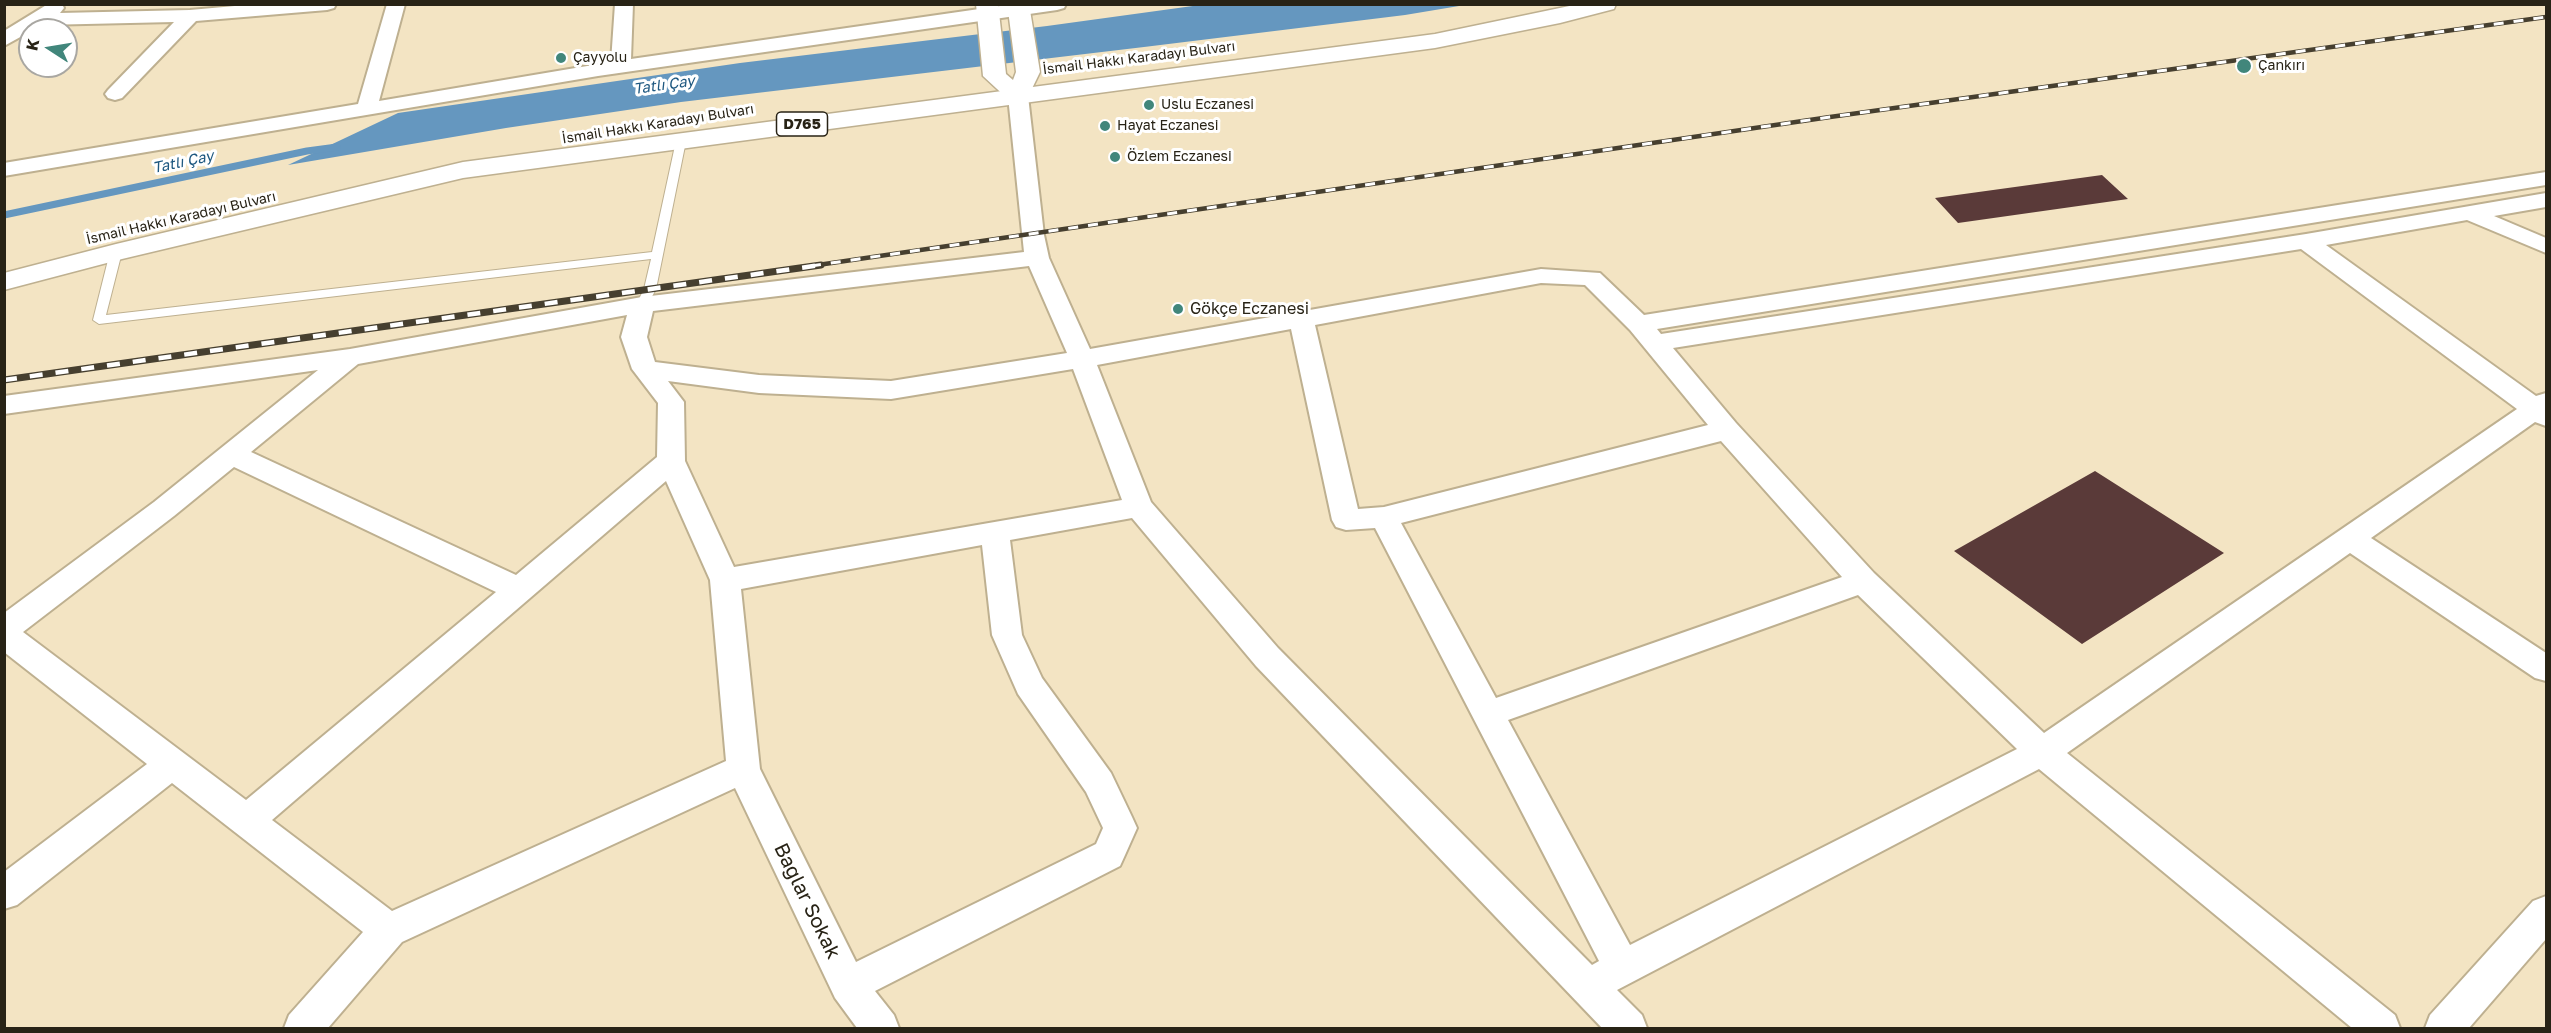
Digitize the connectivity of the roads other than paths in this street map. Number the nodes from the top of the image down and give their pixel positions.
1 (59, 4) edge
2 (327, 4) edge
3 (396, 4) edge
4 (624, 4) edge
5 (1057, 4) edge
6 (1533, 4) edge
7 (1606, 4) edge
8 (272, 6) edge
9 (1021, 11) edge
10 (988, 13) edge
11 (190, 16) junction
12 (40, 18) edge
13 (78, 18) edge
14 (18, 30) edge
15 (4, 40) edge
16 (621, 67) junction
17 (1043, 76) junction
18 (937, 84) dead end
19 (115, 94) dead end
20 (367, 108) junction
21 (681, 141) junction
22 (4, 170) edge
23 (2547, 178) edge
24 (2442, 196) junction
25 (2547, 200) edge
26 (2470, 214) junction
27 (2307, 241) junction
28 (2547, 246) edge
29 (116, 252) junction
30 (657, 255) junction
31 (4, 258) edge
32 (1037, 258) junction
33 (4, 282) edge
34 (642, 305) junction
35 (1301, 319) junction
36 (1646, 333) junction
37 (350, 357) junction
38 (1082, 358) junction
39 (645, 369) junction
40 (4, 405) edge
41 (2543, 410) edge
42 (1727, 430) junction
43 (231, 454) junction
44 (671, 461) junction
45 (1139, 507) junction
46 (1384, 517) junction
47 (995, 533) junction
48 (2350, 538) junction
49 (725, 580) junction
50 (1863, 581) junction
51 (519, 590) junction
52 (4, 633) edge
53 (2547, 669) edge
54 (1488, 714) junction
55 (2042, 752) junction
56 (172, 764) junction
57 (743, 769) junction
58 (246, 821) junction
59 (4, 893) edge
60 (2547, 913) edge
61 (389, 930) junction
62 (1622, 968) junction
63 (848, 985) junction
64 (1588, 986) junction
65 (303, 1029) edge
66 (880, 1029) edge
67 (1628, 1029) edge
68 (2381, 1029) edge
69 (2444, 1029) edge

1 - 12 street
2 - 8 street
3 - 20 street
4 - 16 street
5 - 9 street
6 - 17 main road, İsmail Hakkı Karadayı Bulvarı / D765
7 - 17 main road, D765
8 - 11 street
9 - 10 street
9 - 17 main road
10 - 16 street
10 - 17 main road, İsmail Hakkı Karadayı Bulvarı / D765
11 - 13 street
11 - 19 street
14 - 15 street
16 - 20 street
17 - 21 main road, D765
17 - 32 street
18 - 31 main road, İsmail Hakkı Karadayı Bulvarı / D765
20 - 22 street
21 - 29 main road, D765
21 - 30 lane
23 - 24 street
24 - 26 street
24 - 36 street
25 - 26 street
26 - 27 street
26 - 28 street
27 - 36 street
27 - 41 street
29 - 30 lane
29 - 33 main road, D765
30 - 34 lane
32 - 34 street
32 - 38 street
34 - 37 street
34 - 39 street
35 - 36 street
35 - 38 street
35 - 46 street
36 - 42 street
37 - 40 street
37 - 43 street
38 - 39 street
38 - 45 street
39 - 44 street
41 - 48 street
42 - 46 street
42 - 50 street
43 - 51 street
43 - 52 street
44 - 49 street
44 - 51 street
45 - 47 street
45 - 64 street
46 - 54 street
47 - 49 street
47 - 63 street
48 - 53 street
48 - 55 street
49 - 57 street
50 - 54 street
50 - 55 street
51 - 58 street
52 - 56 street
54 - 62 street
55 - 62 street
55 - 68 street
56 - 58 street
56 - 59 street
57 - 61 street
57 - 63 street, Bağlar Sokak
58 - 61 street
60 - 69 street
61 - 65 street
62 - 64 street
63 - 66 street, Bağlar Sokak
64 - 67 street

